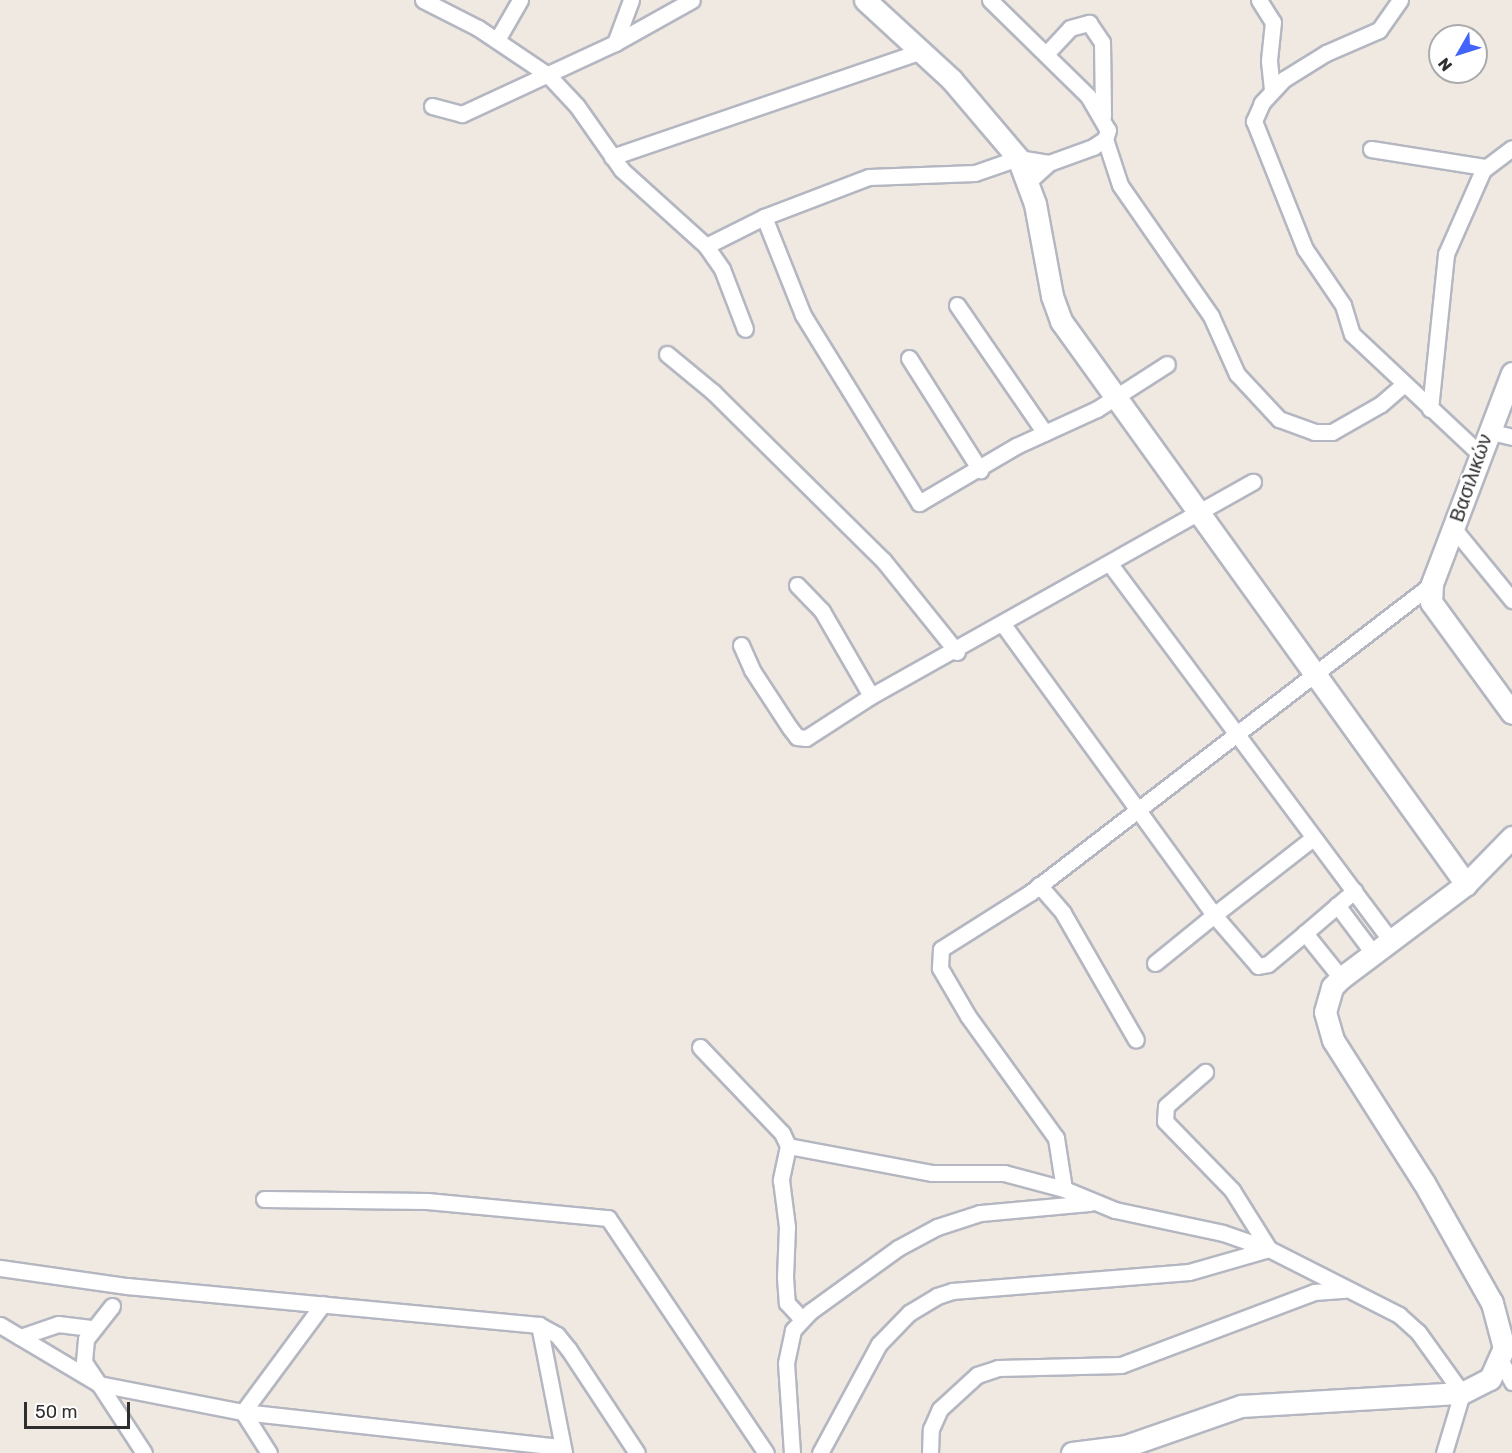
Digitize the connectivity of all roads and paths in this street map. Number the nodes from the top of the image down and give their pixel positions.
1 (423, 0) edge
2 (520, 0) edge
3 (631, 0) edge
4 (692, 0) edge
5 (865, 0) edge
6 (990, 0) edge
7 (1259, 0) edge
8 (1400, 0) edge
9 (496, 40) junction
10 (615, 43) junction
11 (921, 51) junction
12 (1046, 54) junction
13 (548, 75) junction
14 (1272, 91) junction
15 (432, 106) dead end
16 (1103, 116) junction
17 (1105, 139) junction
18 (1512, 148) edge
19 (1371, 149) dead end
20 (612, 157) junction
21 (1018, 158) junction
22 (1049, 163) junction
23 (1485, 167) junction
24 (1029, 181) junction
25 (764, 217) junction
26 (706, 246) junction
27 (957, 305) dead end
28 (745, 329) dead end
29 (667, 354) dead end
30 (909, 358) dead end
31 (1167, 364) dead end
32 (1512, 373) edge
33 (1404, 384) junction
34 (1114, 398) junction
35 (1430, 410) junction
36 (1487, 431) junction
37 (1045, 433) junction
38 (1512, 436) edge
39 (1480, 454) junction
40 (980, 470) junction
41 (1252, 482) dead end
42 (1200, 512) junction
43 (1455, 529) junction
44 (1110, 564) junction
45 (1432, 584) junction
46 (797, 585) dead end
47 (1512, 600) edge
48 (1002, 623) junction
49 (741, 645) dead end
50 (957, 652) junction
51 (1316, 670) junction
52 (871, 696) junction
53 (1512, 713) edge
54 (1238, 732) junction
55 (1139, 810) junction
56 (1512, 837) edge
57 (1313, 838) junction
58 (1466, 884) junction
59 (1039, 885) junction
60 (1354, 891) junction
61 (1337, 904) junction
62 (1214, 915) junction
63 (1305, 933) junction
64 (1390, 940) junction
65 (1373, 953) junction
66 (1155, 963) dead end
67 (1341, 978) junction
68 (1136, 1040) dead end
69 (700, 1047) dead end
70 (1205, 1072) dead end
71 (788, 1146) junction
72 (1064, 1189) junction
73 (264, 1200) dead end
74 (1090, 1203) junction
75 (1269, 1249) junction
76 (0, 1268) edge
77 (1353, 1290) junction
78 (323, 1304) junction
79 (112, 1306) dead end
80 (802, 1319) junction
81 (0, 1325) edge
82 (539, 1325) junction
83 (93, 1328) junction
84 (20, 1337) junction
85 (1506, 1350) edge
86 (1512, 1382) edge
87 (99, 1384) junction
88 (1462, 1393) junction
89 (243, 1412) junction
90 (563, 1450) edge
91 (144, 1453) edge
92 (269, 1453) edge
93 (637, 1453) edge
94 (766, 1453) edge
95 (792, 1453) edge
96 (820, 1453) edge
97 (930, 1453) edge
98 (1072, 1453) edge
99 (1444, 1453) edge

1 - 9 street
2 - 9 street
3 - 10 street
4 - 10 street
5 - 11 street
6 - 12 street
7 - 14 street
8 - 14 street
9 - 13 street
10 - 13 street
11 - 20 street
11 - 21 street
12 - 16 street
12 - 16 street
13 - 15 street
13 - 20 street
14 - 33 street
16 - 17 street
17 - 22 street
17 - 33 street
18 - 23 street
19 - 23 street
20 - 26 street
21 - 22 street
21 - 24 street
21 - 25 street
22 - 24 street
23 - 35 street
24 - 34 street
25 - 26 street
25 - 40 street
26 - 28 street
27 - 37 street
29 - 50 street
30 - 40 street
31 - 34 street
32 - 36 street, Βασιλικών
33 - 35 street
34 - 37 street
34 - 42 street
35 - 39 street
36 - 38 street
36 - 39 street, Βασιλικών
37 - 40 street
39 - 43 street, Βασιλικών
41 - 42 street
42 - 44 street
42 - 51 street
43 - 45 street, Βασιλικών
43 - 47 street
44 - 48 street
44 - 54 street
45 - 51 street
45 - 53 street
46 - 52 street
48 - 50 street
48 - 55 street
49 - 52 street
50 - 52 street
51 - 54 street
51 - 58 street
54 - 55 street
54 - 57 street
55 - 59 street
55 - 62 street
56 - 58 street
57 - 60 street
57 - 62 street
58 - 64 street
59 - 68 street
59 - 72 street
60 - 61 street
60 - 64 street
61 - 63 street
61 - 65 street
62 - 63 street
62 - 66 street
63 - 67 street
64 - 65 street
65 - 67 street
67 - 85 street
69 - 71 street
70 - 75 street
71 - 72 street
71 - 80 street
72 - 74 street
73 - 94 street
74 - 75 street
74 - 80 street
75 - 77 street
75 - 96 street
76 - 78 street
77 - 88 street
77 - 97 street
78 - 82 street
78 - 89 street
79 - 83 street
80 - 95 street
81 - 84 street
82 - 90 street
82 - 93 street
83 - 84 street
83 - 87 street
84 - 87 street
85 - 86 street
85 - 88 street
87 - 89 street
87 - 91 street
88 - 98 street
88 - 99 street
89 - 90 street
89 - 92 street

